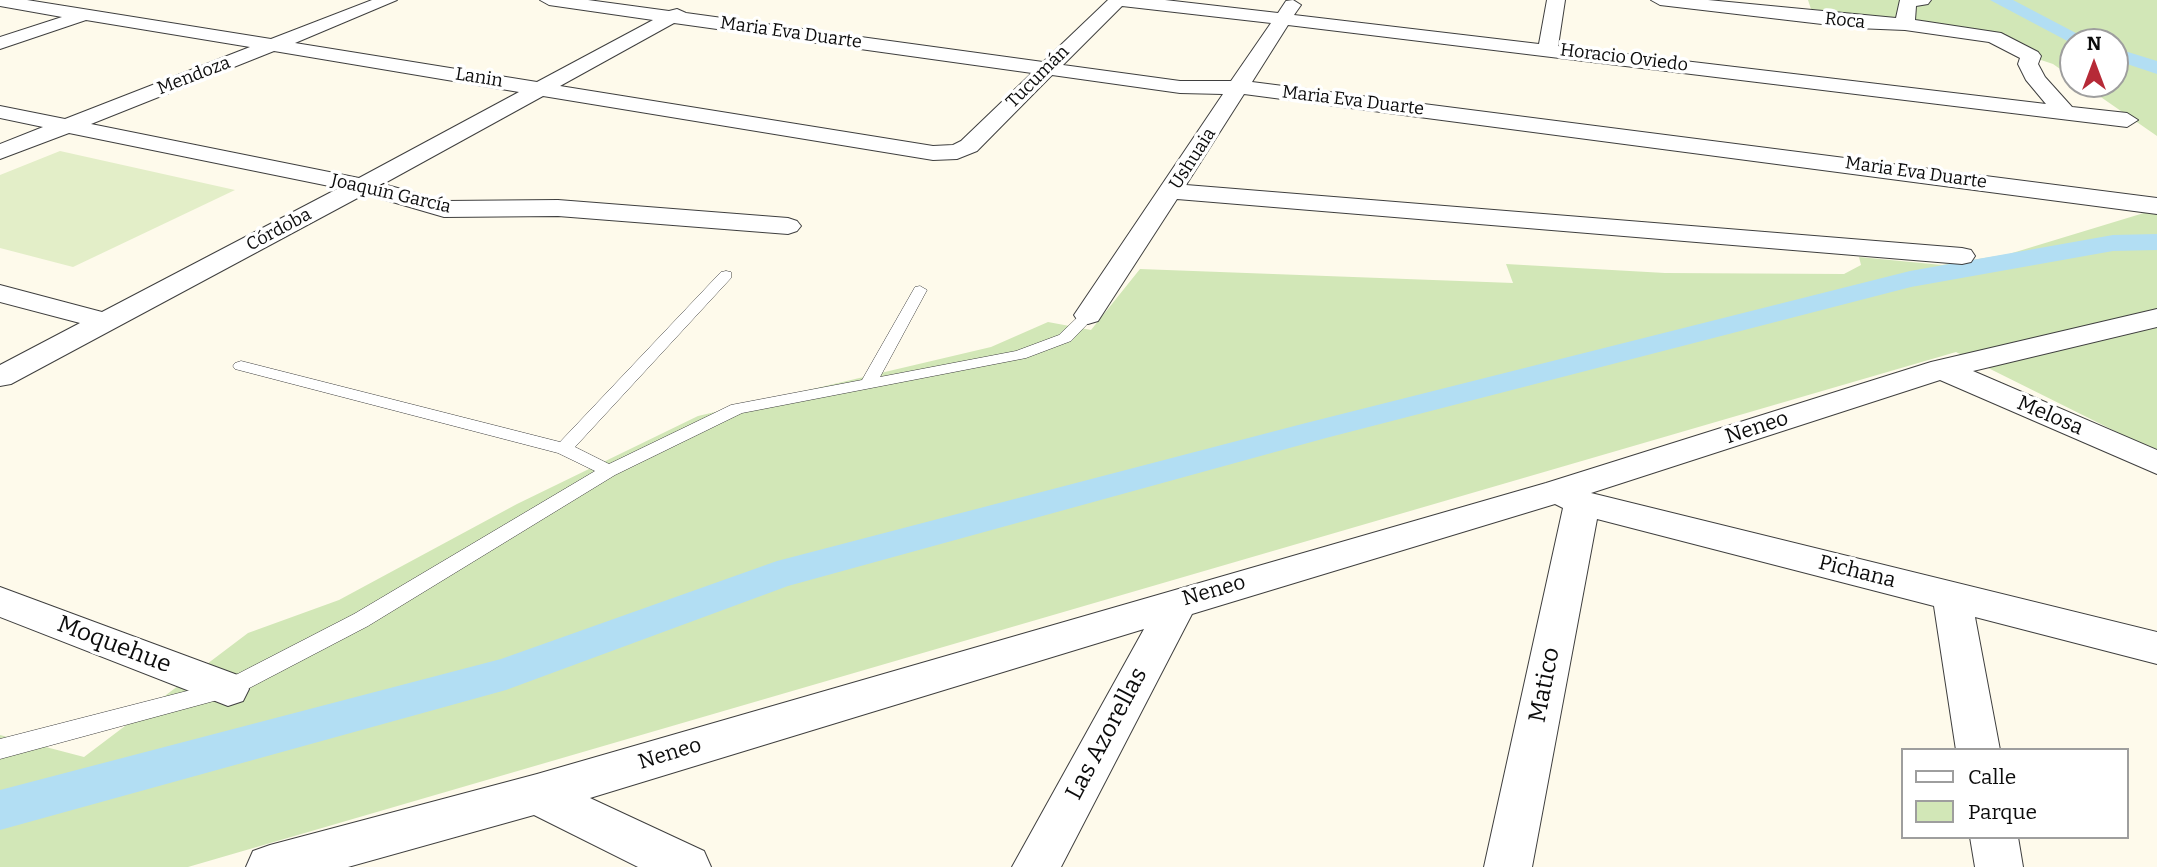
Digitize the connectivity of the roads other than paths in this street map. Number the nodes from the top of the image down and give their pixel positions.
1 (388, 0) edge
2 (549, 0) edge
3 (704, 0) edge
4 (1119, 0) edge
5 (1295, 0) edge
6 (1556, 0) edge
7 (1660, 0) edge
8 (1922, 0) edge
9 (0, 1) edge
10 (120, 4) dead end
11 (87, 15) junction
12 (673, 16) junction
13 (1282, 21) junction
14 (1905, 24) junction
15 (0, 43) edge
16 (272, 46) junction
17 (1548, 49) junction
18 (1045, 69) junction
19 (538, 88) junction
20 (1239, 88) junction
21 (0, 112) edge
22 (2065, 112) junction
23 (2127, 120) dead end
24 (68, 125) junction
25 (0, 152) edge
26 (957, 152) joint
27 (359, 185) junction
28 (1171, 191) junction
29 (2157, 206) edge
30 (788, 226) dead end
31 (1962, 256) dead end
32 (726, 275) dead end
33 (920, 290) dead end
34 (0, 293) edge
35 (1088, 316) joint
36 (2157, 318) edge
37 (104, 321) junction
38 (241, 366) dead end
39 (1942, 369) junction
40 (0, 376) edge
41 (868, 384) junction
42 (564, 449) junction
43 (2157, 463) edge
44 (609, 471) junction
45 (1570, 497) junction
46 (1952, 596) junction
47 (0, 601) edge
48 (1179, 601) junction
49 (2157, 648) edge
50 (228, 689) junction
51 (1978, 748) edge
52 (0, 749) edge
53 (537, 794) junction
54 (1994, 839) edge
55 (271, 867) edge
56 (687, 867) edge
57 (1036, 867) edge
58 (1508, 867) edge
59 (1999, 867) edge

1 - 16 street, Mendoza
2 - 12 street, Maria Eva Duarte
3 - 12 street, Córdoba
4 - 13 street, Horacio Oviedo
4 - 18 street, Tucumán
5 - 13 street, Ushuaia
6 - 17 street
7 - 14 street, Roca
8 - 14 street
9 - 11 street, Lanin
10 - 11 street
11 - 15 street
11 - 16 street, Lanin
12 - 18 street, Maria Eva Duarte
12 - 19 street, Córdoba
13 - 17 street, Horacio Oviedo
13 - 20 street, Ushuaia
14 - 22 street, Roca
16 - 19 street, Lanin
16 - 24 street, Mendoza
17 - 22 street, Horacio Oviedo
18 - 20 street, Maria Eva Duarte
18 - 26 street, Tucumán
19 - 26 street, Lanin
19 - 27 street, Córdoba
20 - 28 street, Ushuaia
20 - 29 street, Maria Eva Duarte
21 - 24 street, Joaquín García
22 - 23 street, Horacio Oviedo
24 - 25 street, Mendoza
24 - 27 street, Joaquín García
27 - 30 street, Joaquín García
27 - 37 street, Córdoba
28 - 31 street
28 - 35 street, Ushuaia
32 - 42 lane
33 - 41 lane
34 - 37 street
35 - 41 lane
36 - 39 street, Neneo
37 - 40 street, Córdoba
38 - 42 lane
39 - 43 street, Melosa
39 - 45 street, Neneo
41 - 44 lane
42 - 44 lane
44 - 50 lane
45 - 46 street, Pichana
45 - 48 street, Neneo
45 - 58 street, Matico
46 - 49 street, Pichana
46 - 51 street
47 - 50 street, Moquehue
48 - 53 street, Neneo
48 - 57 street, Las Azorellas
50 - 52 lane
53 - 55 street, Neneo
53 - 56 street
54 - 59 street

